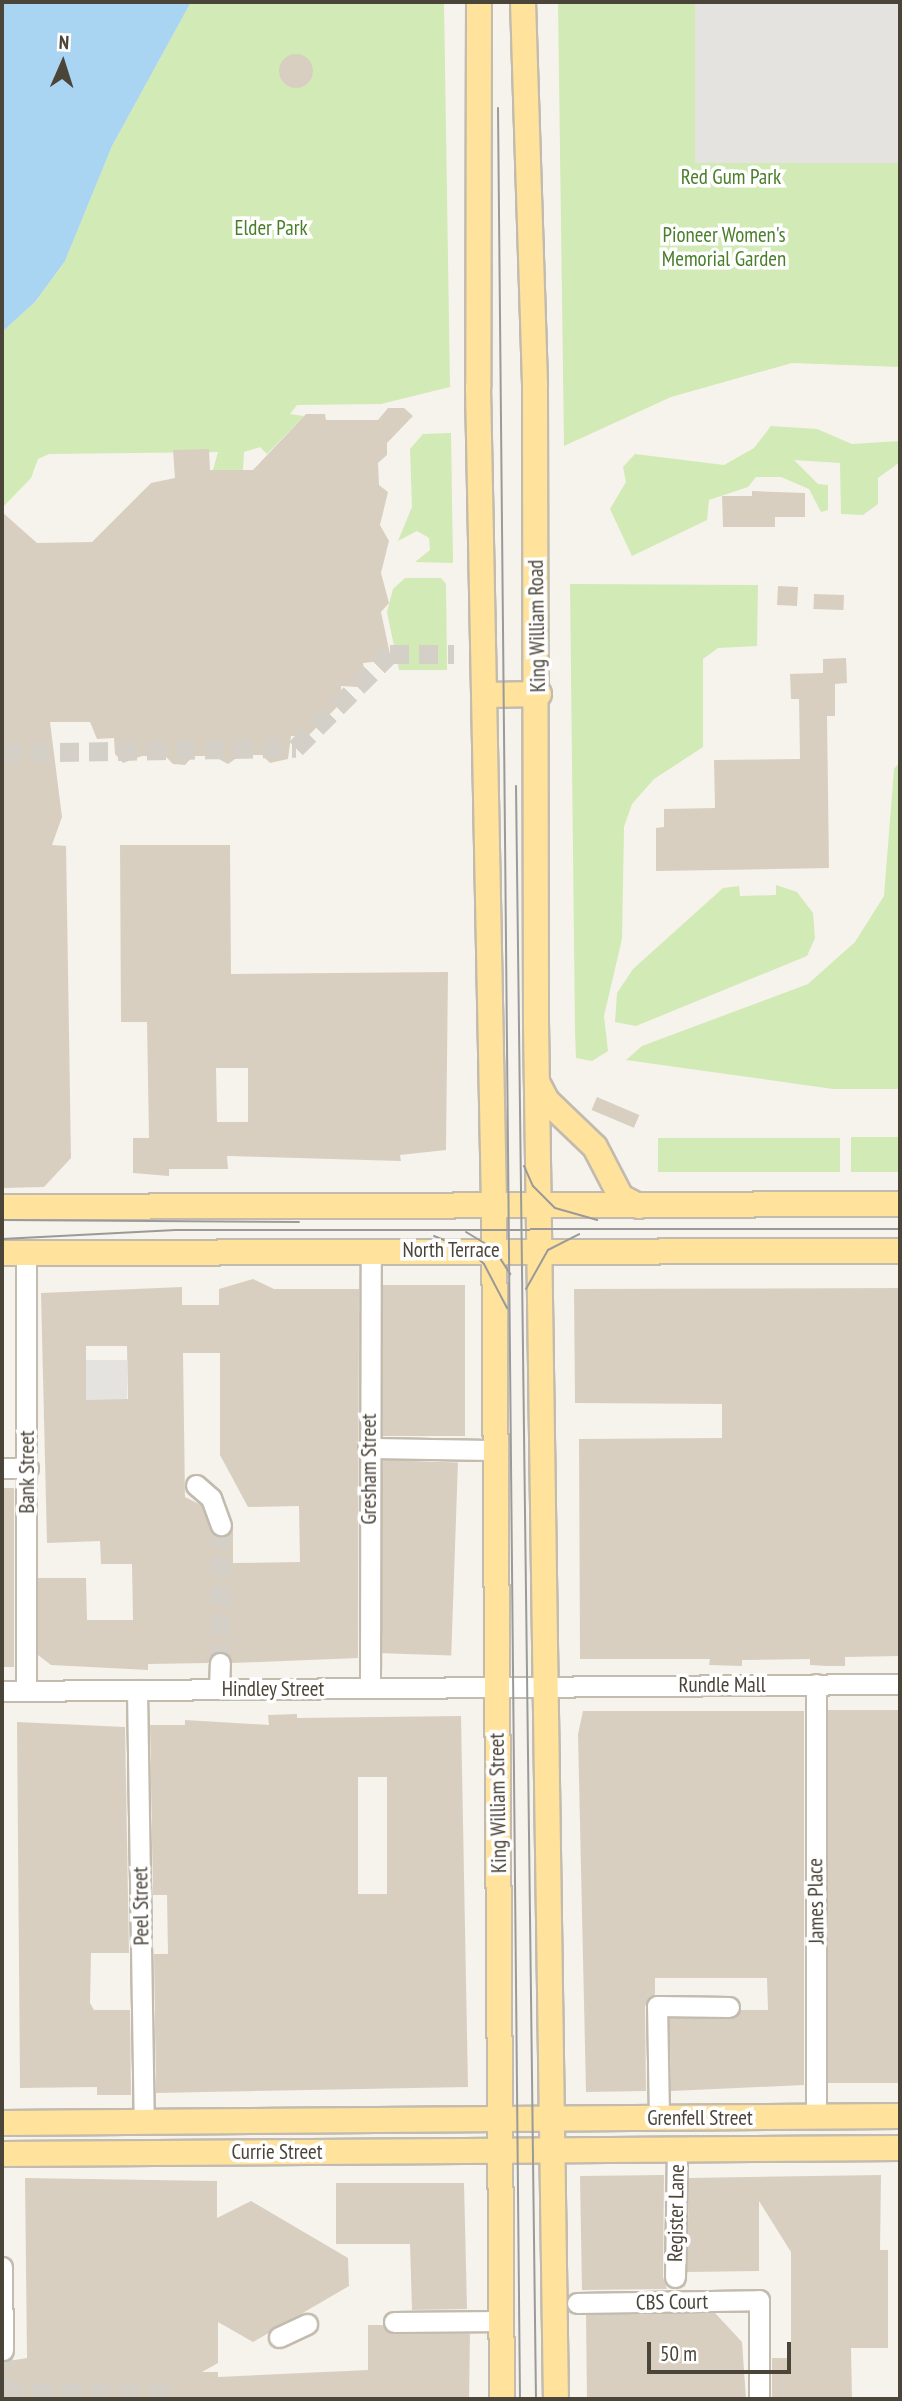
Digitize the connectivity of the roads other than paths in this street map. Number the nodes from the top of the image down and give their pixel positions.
1 (479, 2) edge
2 (523, 2) edge
3 (539, 694) junction
4 (486, 695) junction
5 (537, 1080) junction
6 (900, 1204) edge
7 (494, 1206) junction
8 (541, 1206) junction
9 (639, 1206) junction
10 (2, 1207) edge
11 (494, 1250) junction
12 (541, 1250) junction
13 (371, 1251) junction
14 (900, 1251) edge
15 (14, 1253) edge
16 (368, 1448) junction
17 (495, 1450) junction
18 (2, 1468) edge
19 (27, 1468) junction
20 (196, 1485) dead end
21 (220, 1525) tunnel mouth
22 (220, 1663) tunnel mouth
23 (816, 1684) junction
24 (900, 1684) edge
25 (545, 1686) junction
26 (497, 1687) junction
27 (370, 1688) junction
28 (219, 1689) junction
29 (26, 1690) junction
30 (137, 1690) junction
31 (2, 1691) edge
32 (729, 2007) dead end
33 (900, 2116) edge
34 (816, 2117) junction
35 (659, 2118) junction
36 (500, 2119) junction
37 (551, 2119) junction
38 (144, 2122) junction
39 (2, 2123) edge
40 (900, 2148) edge
41 (677, 2150) junction
42 (501, 2151) junction
43 (552, 2151) junction
44 (2, 2154) edge
45 (2, 2267) edge
46 (675, 2277) dead end
47 (577, 2303) dead end
48 (502, 2321) junction
49 (397, 2322) dead end
50 (307, 2324) dead end
51 (279, 2337) dead end
52 (4, 2350) edge
53 (502, 2399) edge
54 (556, 2399) edge
55 (759, 2399) edge

1 - 4 main road
2 - 3 main road, King William Road
3 - 4 main road
3 - 5 main road, King William Road
4 - 7 main road
5 - 8 main road, King William Road
5 - 9 main road
6 - 9 main road
7 - 8 main road
7 - 10 main road
7 - 11 main road, King William Street
8 - 9 main road
8 - 12 main road, King William Road
11 - 12 main road, North Terrace
11 - 13 main road, North Terrace
11 - 17 main road, King William Street
12 - 14 main road, North Terrace
12 - 25 main road
13 - 15 main road, North Terrace
13 - 16 street, Gresham Street
15 - 19 street, Bank Street
16 - 17 street
16 - 27 street, Gresham Street
17 - 26 main road, King William Street
18 - 19 street
19 - 29 street, Bank Street
20 - 21 street
22 - 28 street
23 - 24 street, Rundle Mall
23 - 25 street, Rundle Mall
23 - 34 street, James Place
25 - 26 street, Hindley Street
25 - 37 main road
26 - 27 street, Hindley Street
26 - 36 main road, King William Street
27 - 28 street, Hindley Street
28 - 30 street, Hindley Street
29 - 30 street, Hindley Street
29 - 31 street, Hindley Street
30 - 38 street, Peel Street
32 - 35 street
33 - 34 main road, Grenfell Street
34 - 35 main road, Grenfell Street
35 - 37 main road, Grenfell Street
36 - 37 main road, Grenfell Street
36 - 38 main road, Currie Street
36 - 42 main road, King William Street
37 - 43 main road
38 - 39 main road, Currie Street
40 - 41 main road, Grenfell Street
41 - 43 main road, Grenfell Street
41 - 46 street, Register Lane
42 - 43 main road, Currie Street
42 - 44 main road, Currie Street
42 - 48 main road, King William Street
43 - 54 main road
45 - 52 street
47 - 55 street, CBS Court
48 - 49 street
48 - 53 main road, King William Street
50 - 51 street

